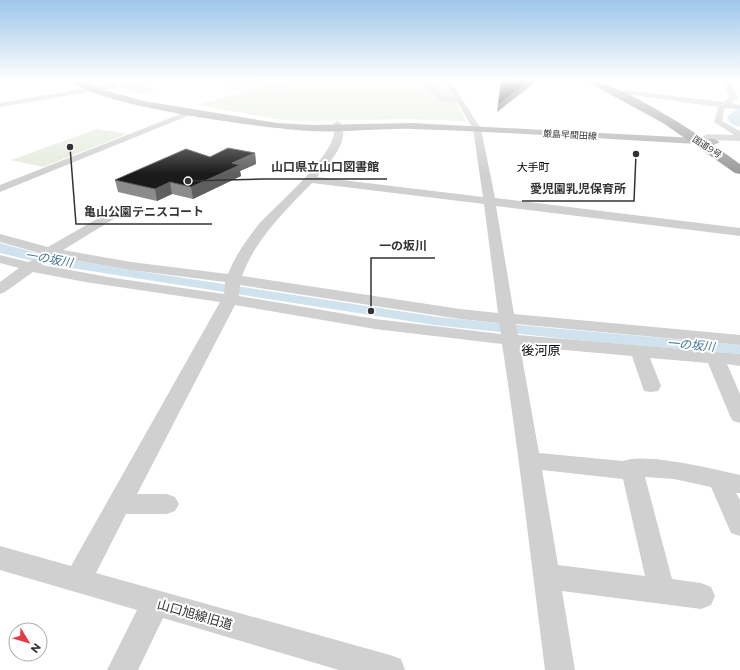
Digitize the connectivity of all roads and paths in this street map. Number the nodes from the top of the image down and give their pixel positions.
1 (182, 111) edge
2 (203, 111) edge
3 (466, 111) edge
4 (652, 111) edge
5 (657, 111) edge
6 (720, 111) edge
7 (191, 113) junction
8 (338, 126) junction
9 (475, 128) junction
10 (740, 136) edge
11 (703, 139) junction
12 (740, 141) edge
13 (740, 160) edge
14 (740, 170) edge
15 (308, 179) junction
16 (0, 189) edge
17 (490, 202) junction
18 (123, 208) dead end
19 (740, 232) edge
20 (0, 238) edge
21 (51, 253) junction
22 (0, 259) edge
23 (31, 266) junction
24 (0, 289) edge
25 (232, 289) junction
26 (509, 330) junction
27 (740, 340) edge
28 (639, 351) junction
29 (715, 358) junction
30 (740, 360) edge
31 (651, 386) dead end
32 (740, 416) edge
33 (528, 460) junction
34 (632, 471) junction
35 (729, 482) edge
36 (120, 504) junction
37 (167, 504) dead end
38 (740, 525) edge
39 (0, 558) edge
40 (546, 576) junction
41 (78, 580) junction
42 (661, 590) junction
43 (701, 596) dead end
44 (156, 603) junction
45 (122, 670) edge
46 (390, 670) edge
47 (560, 670) edge

1 - 7 main road, 厳島早間田線
2 - 8 main road, 厳島早間田線
3 - 9 street
4 - 11 highway, 国道9号
5 - 11 highway, 国道9号
6 - 10 street
7 - 8 main road, 厳島早間田線
7 - 16 street
8 - 9 main road, 厳島早間田線
8 - 15 street
9 - 11 main road, 厳島早間田線
9 - 17 street
10 - 11 street
11 - 12 street
11 - 13 highway, 国道9号
11 - 14 highway, 国道9号
15 - 17 street
15 - 25 street
17 - 19 street
17 - 26 street
18 - 21 street
20 - 21 street
21 - 23 street
21 - 25 street
22 - 23 street
23 - 24 street
23 - 25 street
25 - 26 street
25 - 36 street
26 - 27 street
26 - 28 street
26 - 33 street
28 - 29 street
28 - 31 street
29 - 30 street
29 - 32 street
33 - 34 street
33 - 40 street
34 - 35 street
34 - 42 street
35 - 38 street
36 - 37 street
36 - 41 street
39 - 41 street, 山口旭線旧道
40 - 42 street
40 - 47 street
41 - 44 street, 山口旭線旧道
42 - 43 street
44 - 45 street
44 - 46 street, 山口旭線旧道

